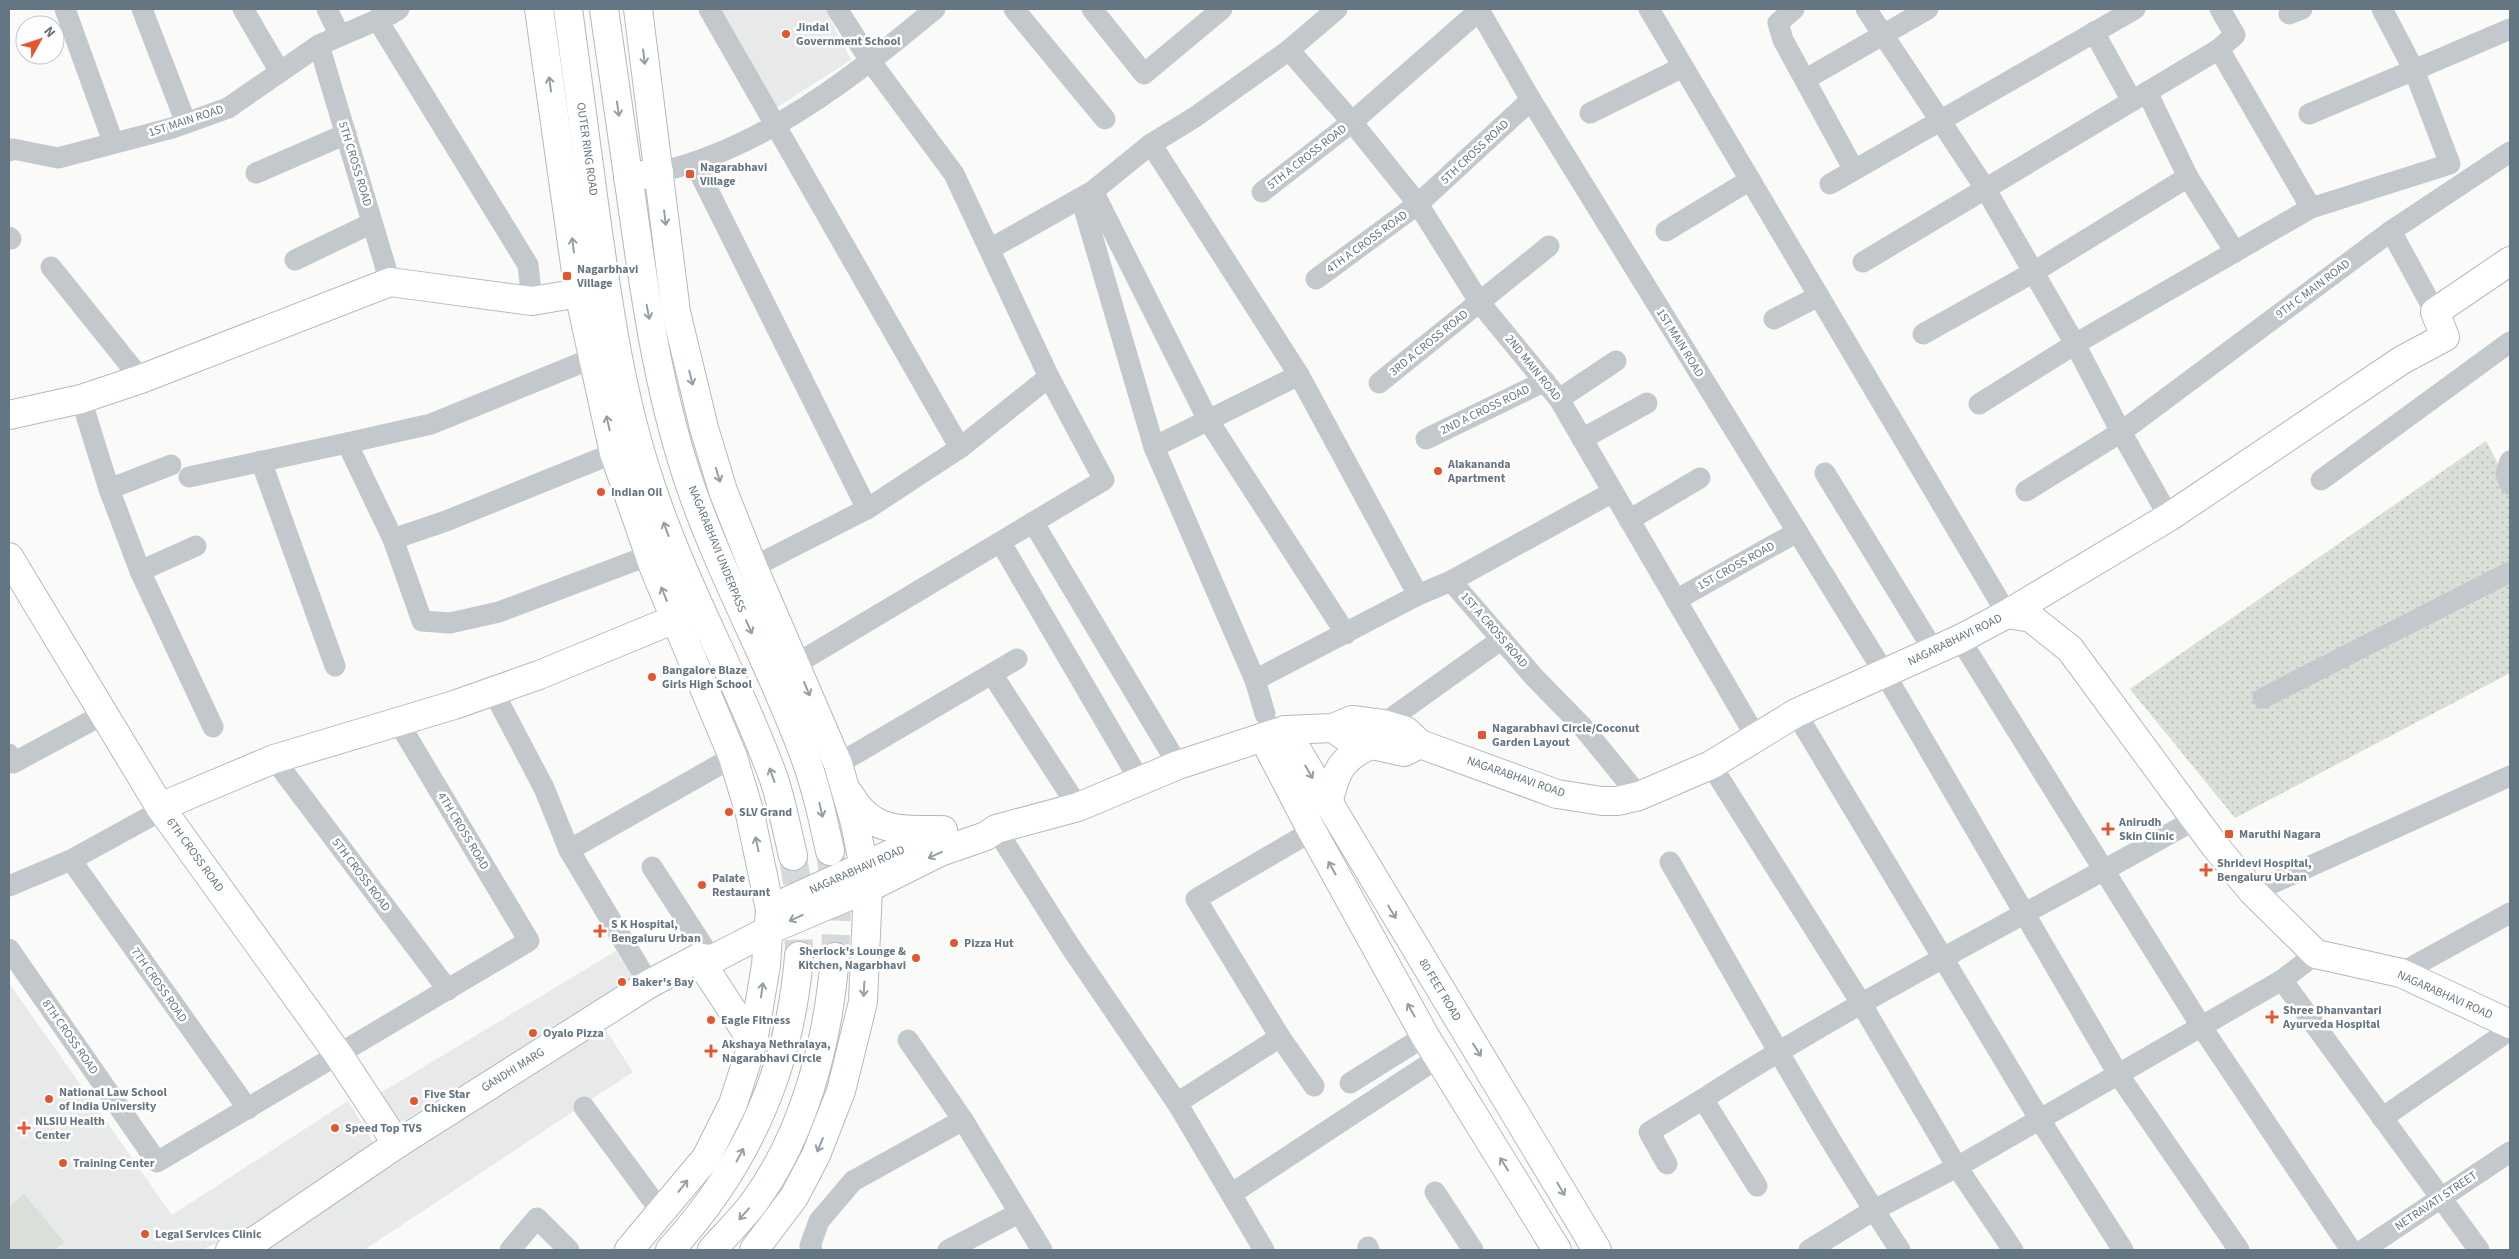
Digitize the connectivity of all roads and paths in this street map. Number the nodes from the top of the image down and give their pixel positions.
1 (65, 9) edge
2 (142, 9) edge
3 (244, 9) edge
4 (327, 9) edge
5 (399, 9) edge
6 (539, 9) edge
7 (568, 9) edge
8 (604, 9) edge
9 (638, 9) edge
10 (709, 9) edge
11 (837, 9) edge
12 (934, 9) edge
13 (1014, 9) edge
14 (1092, 9) edge
15 (1222, 9) edge
16 (1338, 9) edge
17 (1480, 9) edge
18 (1649, 9) edge
19 (1794, 9) edge
20 (1866, 9) edge
21 (1928, 9) edge
22 (2135, 9) edge
23 (2220, 9) edge
24 (2382, 9) edge
25 (377, 19) junction
26 (2510, 29) edge
27 (2094, 32) junction
28 (1883, 34) junction
29 (340, 36) junction
30 (319, 45) junction
31 (2219, 49) junction
32 (1289, 50) junction
33 (871, 62) junction
34 (1683, 67) junction
35 (2414, 70) junction
36 (280, 72) junction
37 (1806, 79) junction
38 (2139, 96) junction
39 (1531, 100) junction
40 (1590, 113) dead end
41 (2309, 114) dead end
42 (1105, 119) dead end
43 (1940, 121) junction
44 (1352, 122) junction
45 (186, 123) junction
46 (776, 124) junction
47 (346, 134) junction
48 (113, 142) junction
49 (1151, 144) junction
50 (9, 150) edge
51 (2510, 152) edge
52 (694, 164) junction
53 (2450, 164) junction
54 (1854, 170) junction
55 (659, 172) junction
56 (256, 173) dead end
57 (2188, 177) junction
58 (628, 178) junction
59 (1750, 180) junction
60 (2469, 180) junction
61 (1830, 184) dead end
62 (1986, 188) junction
63 (1262, 192) dead end
64 (1087, 195) junction
65 (1418, 204) junction
66 (2311, 208) junction
67 (372, 223) junction
68 (1666, 231) dead end
69 (2391, 231) junction
70 (1550, 246) dead end
71 (990, 249) junction
72 (2234, 252) junction
73 (295, 260) dead end
74 (2510, 261) edge
75 (1863, 262) dead end
76 (51, 267) dead end
77 (2032, 273) junction
78 (1316, 279) dead end
79 (390, 282) junction
80 (606, 289) junction
81 (579, 293) junction
82 (1819, 296) junction
83 (532, 301) junction
84 (1480, 303) junction
85 (2435, 312) junction
86 (1774, 319) dead end
87 (1923, 334) dead end
88 (2510, 342) edge
89 (2075, 344) junction
90 (593, 358) junction
91 (1616, 361) dead end
92 (1299, 375) junction
93 (141, 378) junction
94 (1049, 378) junction
95 (1545, 381) junction
96 (1379, 384) dead end
97 (1559, 398) junction
98 (81, 399) junction
99 (1647, 402) dead end
100 (1979, 404) dead end
101 (9, 415) edge
102 (1208, 420) junction
103 (2121, 432) junction
104 (1582, 438) junction
105 (1426, 439) dead end
106 (347, 443) junction
107 (1154, 447) junction
108 (960, 448) junction
109 (614, 453) junction
110 (261, 462) junction
111 (2510, 462) edge
112 (171, 465) dead end
113 (1825, 472) dead end
114 (189, 477) dead end
115 (1700, 478) dead end
116 (2321, 480) dead end
117 (2510, 484) edge
118 (109, 489) junction
119 (2026, 491) dead end
120 (1613, 492) junction
121 (867, 509) junction
122 (2169, 517) junction
123 (1629, 520) junction
124 (1033, 522) junction
125 (1797, 532) junction
126 (393, 539) junction
127 (1001, 543) junction
128 (196, 546) dead end
129 (650, 555) junction
130 (9, 557) edge
131 (752, 567) junction
132 (140, 571) junction
133 (2510, 572) edge
134 (1451, 581) junction
135 (1418, 595) junction
136 (1676, 600) junction
137 (2007, 614) junction
138 (675, 618) junction
139 (1346, 634) junction
140 (1502, 640) junction
141 (1960, 640) junction
142 (1934, 651) junction
143 (1017, 659) dead end
144 (796, 664) junction
145 (335, 666) dead end
146 (992, 674) junction
147 (1885, 674) junction
148 (1254, 680) junction
149 (493, 690) junction
150 (2263, 698) dead end
151 (1796, 713) junction
152 (104, 714) junction
153 (397, 720) junction
154 (1271, 727) junction
155 (212, 728) dead end
156 (1378, 734) junction
157 (1756, 737) junction
158 (733, 757) junction
159 (274, 759) junction
160 (10, 761) edge
161 (1178, 765) junction
162 (1711, 765) junction
163 (842, 776) junction
164 (2510, 776) edge
165 (1140, 781) junction
166 (1639, 796) junction
167 (1328, 804) junction
168 (1078, 807) junction
169 (161, 809) junction
170 (2194, 820) junction
171 (996, 829) junction
172 (943, 830) junction
173 (1312, 831) junction
174 (569, 850) junction
175 (830, 850) tunnel mouth
176 (793, 856) tunnel mouth
177 (71, 860) junction
178 (1670, 862) dead end
179 (652, 867) dead end
180 (2104, 871) junction
181 (866, 877) junction
182 (9, 886) edge
183 (2253, 892) junction
184 (2510, 913) edge
185 (2026, 914) junction
186 (770, 919) junction
187 (9, 949) edge
188 (701, 952) junction
189 (2316, 954) junction
190 (799, 956) tunnel mouth
191 (835, 957) tunnel mouth
192 (1943, 958) junction
193 (2401, 973) junction
194 (2282, 980) junction
195 (649, 984) junction
196 (448, 990) junction
197 (1861, 1003) junction
198 (2510, 1024) edge
199 (2201, 1026) junction
200 (2510, 1030) edge
201 (1280, 1037) junction
202 (908, 1040) dead end
203 (753, 1042) junction
204 (1432, 1047) junction
205 (1779, 1050) junction
206 (338, 1054) junction
207 (2118, 1074) junction
208 (1350, 1083) dead end
209 (1314, 1086) dead end
210 (1703, 1099) junction
211 (1178, 1104) junction
212 (584, 1107) dead end
213 (248, 1109) junction
214 (2382, 1118) junction
215 (963, 1120) junction
216 (2040, 1120) junction
217 (397, 1144) junction
218 (2510, 1152) edge
219 (1667, 1164) dead end
220 (1957, 1167) junction
221 (1756, 1186) dead end
222 (1435, 1192) dead end
223 (1231, 1194) junction
224 (2439, 1197) junction
225 (1874, 1210) junction
226 (662, 1213) junction
227 (1019, 1213) junction
228 (230, 1250) edge
229 (510, 1250) edge
230 (569, 1250) edge
231 (629, 1250) edge
232 (670, 1250) edge
233 (712, 1250) edge
234 (754, 1250) edge
235 (812, 1250) edge
236 (948, 1250) edge
237 (1042, 1250) edge
238 (1264, 1250) edge
239 (1473, 1250) edge
240 (1557, 1250) edge
241 (1597, 1250) edge
242 (1809, 1250) edge
243 (1900, 1250) edge
244 (2013, 1250) edge
245 (2123, 1250) edge
246 (2239, 1250) edge
247 (2350, 1250) edge
248 (2363, 1250) edge
249 (2479, 1250) edge

1 - 48 street
2 - 45 street
3 - 36 street
4 - 29 street
5 - 25 street, 1ST MAIN ROAD
81 -> 6 main road
7 - 80 main road, OUTER RING ROAD
8 -> 58 main road
9 -> 55 main road
10 - 46 street
11 - 33 street
12 - 33 street
13 - 42 street
14 - 15 street
16 - 32 street
17 - 39 street, 1ST MAIN ROAD
17 - 44 street, 5TH A CROSS ROAD
18 - 34 street
19 - 37 street
20 - 28 street
21 - 28 street
22 - 27 street
23 - 31 street
24 - 35 street
25 - 29 street, 1ST MAIN ROAD
25 - 83 street
26 - 35 street
27 - 38 street
27 - 43 street
28 - 37 street
28 - 43 street
29 - 30 street, 1ST MAIN ROAD
30 - 36 street, 1ST MAIN ROAD
30 - 47 street, 5TH CROSS ROAD
31 - 38 street
31 - 66 street
32 - 44 street, 2ND MAIN ROAD
32 - 49 street
33 - 46 street
33 - 71 street
34 - 40 street
34 - 59 street
35 - 41 street
35 - 53 street
36 - 45 street, 1ST MAIN ROAD
37 - 54 street
38 - 57 street
38 - 62 street
39 - 65 street, 5TH CROSS ROAD
39 - 125 street, 1ST MAIN ROAD
43 - 54 street
43 - 62 street
44 - 63 street, 5TH A CROSS ROAD
44 - 65 street, 2ND MAIN ROAD
45 - 48 street, 1ST MAIN ROAD
46 - 52 street
46 - 108 street
47 - 56 street
47 - 67 street, 5TH CROSS ROAD
48 - 50 street, 1ST MAIN ROAD
49 - 64 street
49 - 92 street
51 - 60 street, 9TH C MAIN ROAD
52 - 55 street
52 - 121 street
53 - 60 street
53 - 66 street
54 - 61 street
55 - 58 main road
55 -> 131 main road
57 - 72 street
57 - 77 street
58 -> 175 main road, NAGARABHAVI UNDERPASS
59 - 68 street
59 - 82 street
60 - 69 street, 9TH C MAIN ROAD
62 - 75 street
62 - 77 street
64 - 71 street
64 - 102 street
64 - 107 street
65 - 78 street, 4TH A CROSS ROAD
65 - 84 street, 2ND MAIN ROAD
66 - 72 street
67 - 73 street
67 - 79 street, 5TH CROSS ROAD
69 - 85 street
69 - 103 street, 9TH C MAIN ROAD
70 - 84 street
71 - 94 street
72 - 89 street
74 - 85 main road
76 - 93 street
77 - 87 street
77 - 89 street
79 - 83 main road
79 - 93 main road
80 - 81 main road
176 -> 80 main road
81 - 83 main road
81 - 90 main road
82 - 86 street
82 - 137 street
84 - 95 street, 2ND MAIN ROAD
84 - 96 street, 3RD A CROSS ROAD
85 - 122 main road
88 - 116 street
89 - 100 street
89 - 103 street
90 - 106 street
109 -> 90 main road
91 - 97 street
92 - 102 street
92 - 135 street
93 - 98 main road
94 - 108 street
94 - 124 street
95 - 97 street, 2ND MAIN ROAD
95 - 105 street, 2ND A CROSS ROAD
97 - 104 street, 2ND MAIN ROAD
98 - 101 main road
98 - 118 street
99 - 104 street
102 - 107 street
102 - 139 street
103 - 119 street, 9TH C MAIN ROAD
103 - 122 street
104 - 120 street, 2ND MAIN ROAD
106 - 110 street
106 - 126 street
107 - 148 street
108 - 121 street
109 - 126 street
109 - 129 main road
110 - 114 street
110 - 145 street
111 - 117 street
112 - 118 street
113 - 142 street
115 - 123 street
118 - 132 street
120 - 123 street, 2ND MAIN ROAD
120 - 134 street, 1ST A CROSS ROAD
121 - 131 street
122 - 137 main road
123 - 136 street, 2ND MAIN ROAD
124 - 127 street
124 - 161 street
125 - 136 street, 1ST CROSS ROAD
125 - 147 street, 1ST MAIN ROAD
126 - 129 street
127 - 144 street
127 - 165 street
128 - 132 street
138 -> 129 main road
130 - 152 main road, 6TH CROSS ROAD
131 - 144 main road
132 - 155 street
133 - 150 street
134 - 135 street
134 - 140 street, 1ST A CROSS ROAD
135 - 139 street
136 - 157 street, 2ND MAIN ROAD
137 - 141 main road, NAGARABHAVI ROAD
137 - 170 main road, NAGARABHAVI ROAD
138 - 149 main road
138 - 158 main road
139 - 148 street
140 - 156 street
140 - 166 street, 1ST A CROSS ROAD
141 - 142 main road, NAGARABHAVI ROAD
141 - 180 street
142 - 147 main road, NAGARABHAVI ROAD
143 - 146 street
144 -> 163 main road
146 - 163 street
146 - 168 street
147 - 151 main road, NAGARABHAVI ROAD
147 - 185 street, 1ST MAIN ROAD
148 - 154 street
149 - 153 main road
149 - 174 street
151 - 157 main road, NAGARABHAVI ROAD
151 - 192 street
152 - 160 street
152 - 169 main road, 6TH CROSS ROAD
153 - 159 main road
153 - 196 street, 4TH CROSS ROAD
154 - 156 main road, NAGARABHAVI ROAD
154 - 161 main road, NAGARABHAVI ROAD
154 -> 167 main road, 80 FEET ROAD
154 - 173 main road
156 - 166 main road, NAGARABHAVI ROAD
156 - 167 main road
157 - 162 main road, NAGARABHAVI ROAD
158 - 174 street
186 -> 158 main road
159 - 169 main road
159 - 196 street, 5TH CROSS ROAD
161 - 165 main road, NAGARABHAVI ROAD
162 - 166 main road, NAGARABHAVI ROAD
162 - 197 street
163 - 172 main road
163 - 181 main road
164 - 183 street
165 - 168 main road, NAGARABHAVI ROAD
167 -> 241 main road, 80 FEET ROAD
168 - 171 main road, NAGARABHAVI ROAD
169 - 177 street
169 - 206 main road, 6TH CROSS ROAD
170 - 180 street
170 - 183 main road, NAGARABHAVI ROAD
171 - 172 main road
171 -> 181 main road
171 - 211 street
172 - 181 main road, NAGARABHAVI ROAD
173 - 201 street
204 -> 173 main road
174 - 195 street
177 - 182 street
177 - 213 street, 7TH CROSS ROAD
178 - 205 street
179 - 188 street
180 - 185 street
180 - 199 street
181 - 186 main road, NAGARABHAVI ROAD
181 -> 186 main road, GANDHI MARG
181 -> 234 main road
183 - 189 main road, NAGARABHAVI ROAD
184 - 193 street
185 - 192 street
185 - 207 street, 1ST MAIN ROAD
186 - 188 main road, GANDHI MARG
203 -> 186 main road
187 - 213 street, 8TH CROSS ROAD
188 - 195 main road, GANDHI MARG
188 - 203 main road
189 - 193 main road, NAGARABHAVI ROAD
189 - 194 street
232 -> 190 main road
191 -> 233 main road
192 - 197 street
192 - 216 street
193 - 198 main road, NAGARABHAVI ROAD
194 - 199 street
194 - 214 street
195 - 217 main road, GANDHI MARG
196 - 206 street
197 - 205 street
197 - 220 street
199 - 207 street
199 - 247 street
200 - 214 street
201 - 209 street
201 - 211 street
202 - 215 street
226 -> 203 main road
204 - 208 street
204 - 223 street
240 -> 204 main road
205 - 210 street
205 - 225 street
206 - 213 street
206 - 217 main road, 6TH CROSS ROAD
207 - 216 street
207 - 246 street, 1ST MAIN ROAD
210 - 219 street
210 - 221 street
211 - 223 street
212 - 226 street
214 - 224 street
215 - 227 street
215 - 235 street
216 - 220 street
216 - 245 street
217 - 228 main road, GANDHI MARG
218 - 224 street, NETRAVATI STREET
220 - 225 street
220 - 244 street
222 - 239 street
223 - 238 street
224 - 248 street, NETRAVATI STREET
224 - 249 street
225 - 242 street
225 - 243 street
226 - 231 main road
227 - 236 street
227 - 237 street
229 - 230 street

